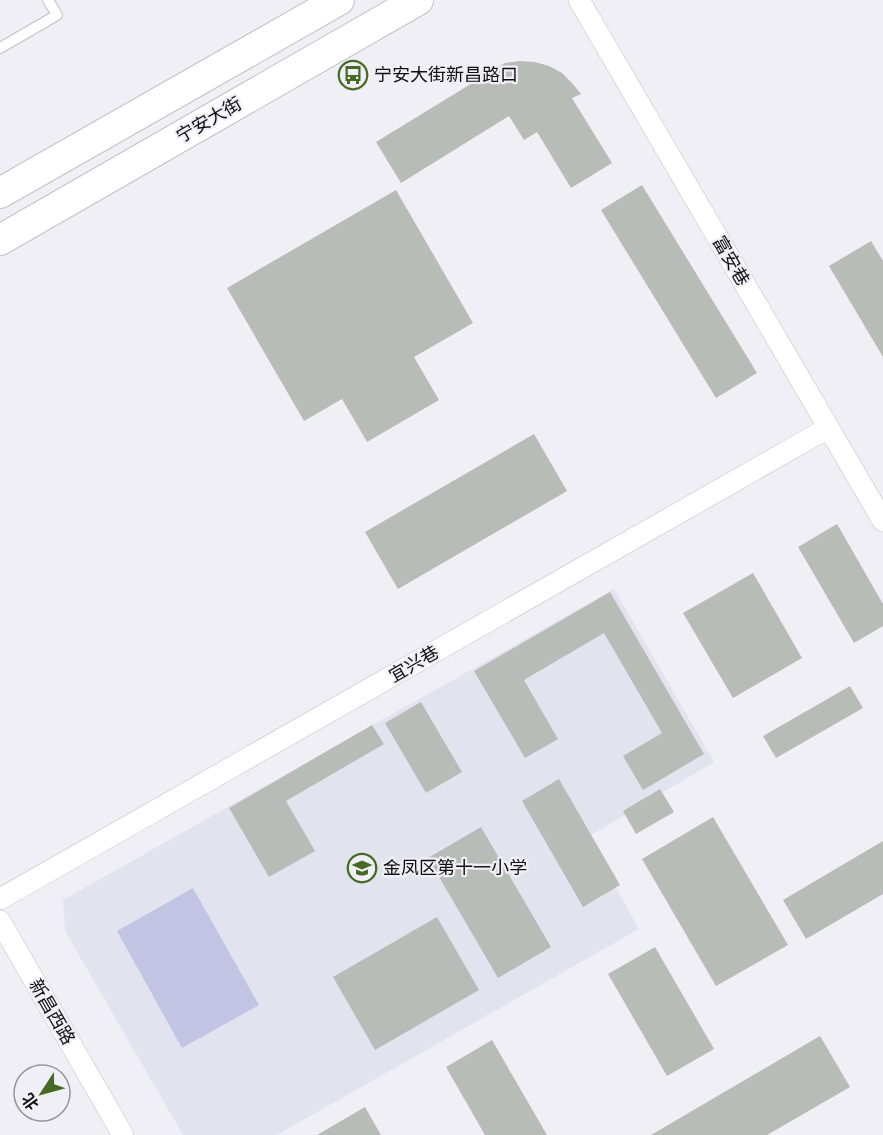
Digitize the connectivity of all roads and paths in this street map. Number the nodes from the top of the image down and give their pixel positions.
1 (48, 0) edge
2 (339, 0) edge
3 (418, 0) edge
4 (579, 0) edge
5 (0, 48) edge
6 (0, 193) edge
7 (0, 240) edge
8 (828, 428) junction
9 (883, 521) edge
10 (0, 899) edge
11 (0, 921) edge
12 (123, 1135) edge

1 - 5 lane
2 - 6 main road
3 - 7 main road, 宁安大街
4 - 8 street, 富安巷
8 - 9 street, 富安巷
8 - 10 street, 宜兴巷
11 - 12 street, 新昌西路

